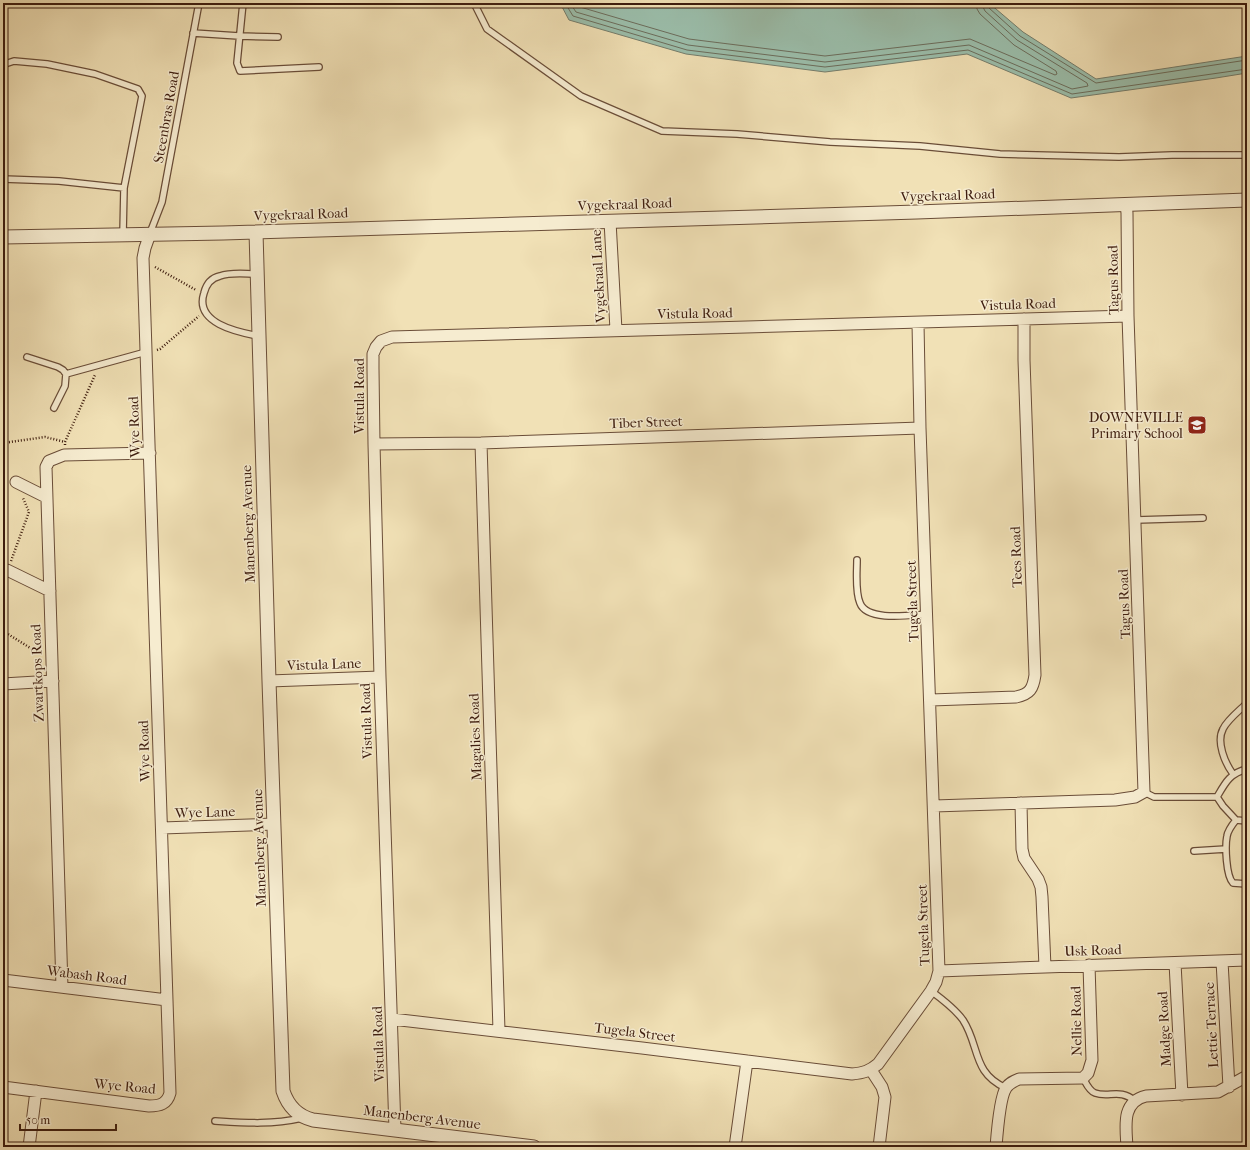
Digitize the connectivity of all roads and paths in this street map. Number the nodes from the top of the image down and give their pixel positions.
1 (199, 3) edge
2 (243, 3) edge
3 (474, 3) edge
4 (193, 33) junction
5 (239, 36) junction
6 (278, 37) dead end
7 (319, 67) dead end
8 (3, 71) edge
9 (1247, 155) edge
10 (3, 178) edge
11 (124, 188) junction
12 (1247, 200) edge
13 (1126, 204) junction
14 (610, 220) junction
15 (256, 232) junction
16 (123, 234) junction
17 (150, 234) junction
18 (3, 237) edge
19 (143, 258) junction
20 (257, 274) junction
21 (203, 294) junction
22 (204, 312) junction
23 (1128, 316) junction
24 (1024, 319) junction
25 (918, 323) junction
26 (616, 330) junction
27 (259, 336) junction
28 (146, 352) junction
29 (27, 357) dead end
30 (91, 367) junction
31 (66, 374) junction
32 (54, 408) dead end
33 (920, 428) junction
34 (65, 442) junction
35 (3, 443) edge
36 (481, 443) junction
37 (374, 444) junction
38 (150, 453) junction
39 (64, 455) junction
40 (16, 482) joint
41 (46, 497) junction
42 (1203, 518) dead end
43 (1136, 520) junction
44 (857, 560) dead end
45 (8, 570) joint
46 (50, 591) junction
47 (928, 614) junction
48 (3, 631) edge
49 (52, 661) junction
50 (380, 678) junction
51 (53, 681) junction
52 (269, 681) junction
53 (3, 684) edge
54 (931, 700) junction
55 (1247, 703) edge
56 (1247, 769) edge
57 (1233, 774) junction
58 (1144, 792) junction
59 (1216, 797) junction
60 (1021, 803) junction
61 (934, 806) junction
62 (1236, 820) junction
63 (1247, 821) edge
64 (274, 824) junction
65 (162, 828) junction
66 (1226, 849) junction
67 (1194, 851) dead end
68 (1247, 884) edge
69 (1247, 960) edge
70 (1222, 961) junction
71 (1175, 962) junction
72 (1089, 965) junction
73 (1045, 967) junction
74 (939, 971) junction
75 (3, 980) edge
76 (62, 987) junction
77 (931, 991) junction
78 (166, 1000) junction
79 (392, 1019) junction
80 (499, 1031) junction
81 (746, 1061) junction
82 (871, 1070) junction
83 (1247, 1076) edge
84 (1083, 1078) junction
85 (3, 1087) edge
86 (1229, 1087) junction
87 (1006, 1088) junction
88 (36, 1091) junction
89 (1182, 1095) junction
90 (1136, 1101) junction
91 (305, 1118) junction
92 (215, 1121) dead end
93 (395, 1130) junction
94 (471, 1143) edge
95 (30, 1147) edge
96 (534, 1147) edge
97 (735, 1147) edge
98 (879, 1147) edge
99 (996, 1147) edge
100 (1127, 1147) edge

1 - 4 lane, Steenbras Road
2 - 5 lane
3 - 9 lane
4 - 5 lane
4 - 17 lane, Steenbras Road
5 - 6 lane
5 - 7 lane
8 - 11 lane
10 - 11 lane
11 - 16 lane
12 - 13 street, Vygekraal Road
13 - 14 street, Vygekraal Road
13 - 23 street, Tagus Road
14 - 15 street, Vygekraal Road
14 - 26 street, Vygekraal Lane
15 - 17 street, Vygekraal Road
15 - 20 street, Manenberg Avenue
16 - 17 street, Vygekraal Road
16 - 18 street, Vygekraal Road
17 - 19 street, Wye Road
19 - 21 path
19 - 28 street, Wye Road
20 - 21 lane
20 - 27 street, Manenberg Avenue
21 - 22 lane
22 - 27 lane
22 - 28 path
23 - 24 street, Vistula Road
23 - 43 street, Tagus Road
24 - 25 street, Vistula Road
24 - 54 street, Tees Road
25 - 26 street, Vistula Road
25 - 33 street, Tugela Street
26 - 37 street, Vistula Road
27 - 52 street, Manenberg Avenue
28 - 30 lane
28 - 38 street, Wye Road
29 - 31 lane
30 - 31 lane
30 - 34 path
31 - 32 lane
33 - 36 street, Tiber Street
33 - 47 street, Tugela Street
34 - 35 path
34 - 39 path
36 - 37 street, Tiber Street
36 - 80 street, Magalies Road
37 - 50 street, Vistula Road
38 - 39 street, Zwartkops Road
38 - 65 street, Wye Road
39 - 41 street, Zwartkops Road
40 - 41 street
40 - 45 path
41 - 46 street, Zwartkops Road
42 - 43 lane
43 - 58 street, Tagus Road
44 - 47 lane
45 - 46 street
46 - 49 street, Zwartkops Road
47 - 54 street, Tugela Street
48 - 49 path
49 - 51 street, Zwartkops Road
50 - 52 street, Vistula Lane
50 - 79 street, Vistula Road
51 - 53 street
51 - 76 street, Zwartkops Road
52 - 64 street, Manenberg Avenue
54 - 61 street, Tugela Street
55 - 57 lane
56 - 57 lane
57 - 59 lane
58 - 59 lane
58 - 60 street
59 - 62 lane
60 - 61 street
60 - 73 street
61 - 74 street, Tugela Street
62 - 63 lane
62 - 66 lane
64 - 65 street, Wye Lane
64 - 91 street, Manenberg Avenue
65 - 78 street, Wye Road
66 - 67 lane
66 - 68 lane
69 - 70 street, Usk Road
70 - 71 street, Usk Road
70 - 86 street, Lettie Terrace
71 - 72 street, Usk Road
71 - 89 street, Madge Road
72 - 73 street, Usk Road
72 - 84 street, Nellie Road
73 - 74 street, Usk Road
74 - 77 street, Tugela Street
75 - 76 street, Wabash Road
76 - 78 street, Wabash Road
77 - 82 street, Tugela Street
77 - 87 lane
78 - 88 street, Wye Road
79 - 80 street, Tugela Street
79 - 93 street, Vistula Road
80 - 81 street, Tugela Street
81 - 82 street, Tugela Street
81 - 97 street
82 - 98 street
83 - 86 street
84 - 87 street
84 - 90 lane
85 - 88 street, Wye Road
86 - 89 street
87 - 99 street
88 - 95 street
89 - 90 street
90 - 100 street
91 - 92 lane
91 - 93 street, Manenberg Avenue
93 - 94 street, Manenberg Avenue
94 - 96 street, Manenberg Avenue

